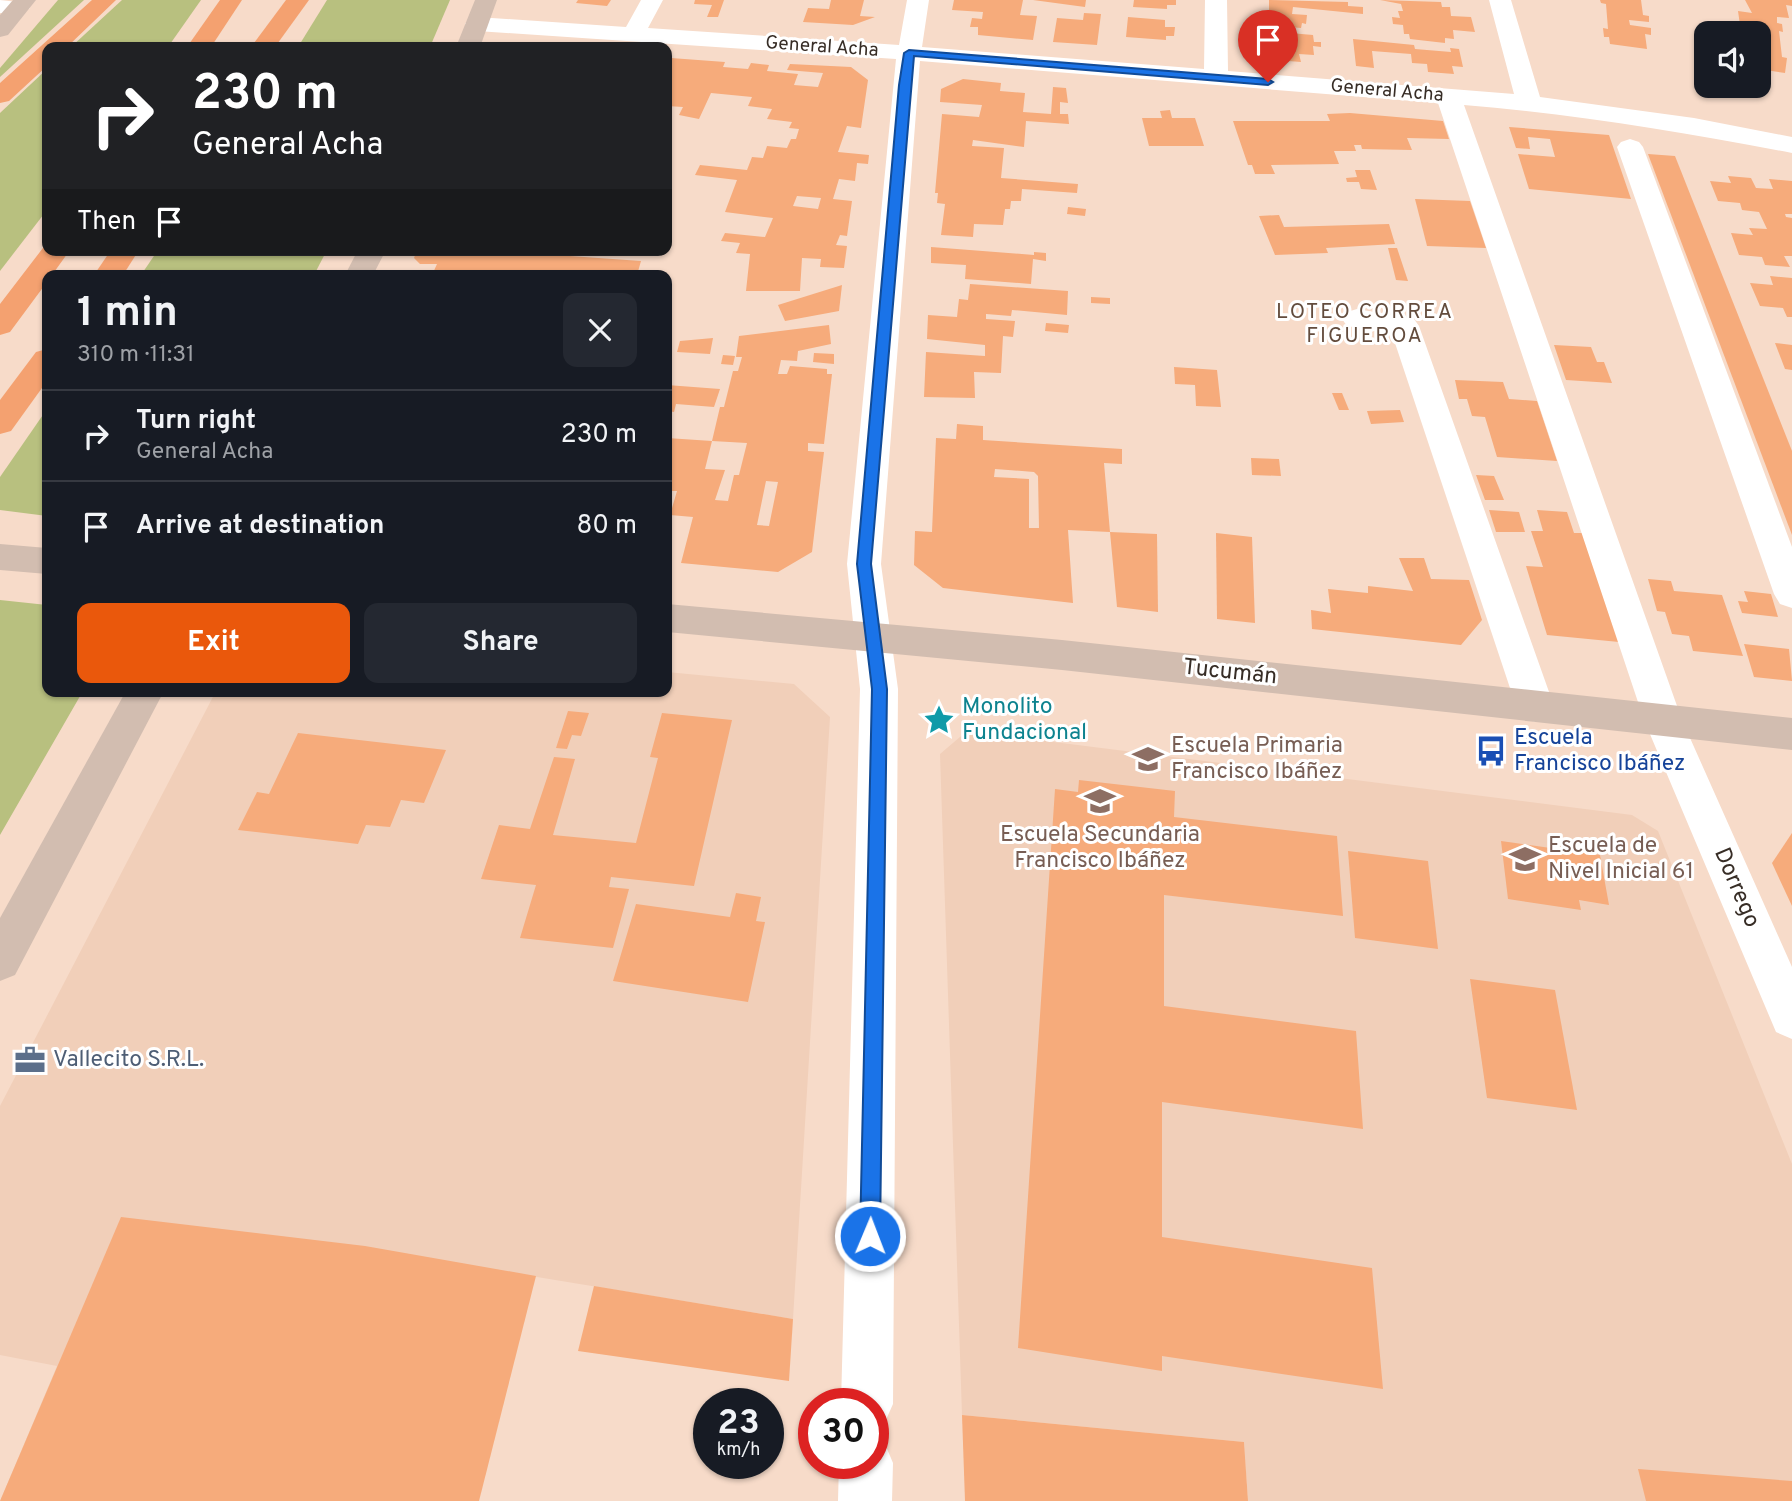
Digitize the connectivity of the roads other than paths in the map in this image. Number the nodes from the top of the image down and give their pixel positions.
1 (105, 0) edge
2 (231, 0) edge
3 (286, 0) edge
4 (298, 0) edge
5 (486, 0) edge
6 (652, 0) edge
7 (918, 0) edge
8 (1216, 0) edge
9 (1500, 0) edge
10 (15, 5) edge
11 (0, 30) edge
12 (634, 35) junction
13 (472, 36) edge
14 (59, 42) edge
15 (202, 42) edge
16 (264, 42) edge
17 (265, 42) edge
18 (909, 53) junction
19 (42, 58) edge
20 (1216, 78) junction
21 (0, 96) edge
22 (1448, 96) junction
23 (1529, 103) junction
24 (1792, 145) edge
25 (1630, 147) dead end
26 (52, 256) edge
27 (1357, 319) dead end
28 (0, 325) edge
29 (42, 366) edge
30 (0, 423) edge
31 (0, 557) edge
32 (42, 561) edge
33 (1792, 594) edge
34 (672, 618) edge
35 (873, 636) junction
36 (142, 697) edge
37 (1535, 706) junction
38 (1663, 720) junction
39 (1792, 734) edge
40 (0, 960) edge
41 (1792, 1017) edge
42 (867, 1388) edge
43 (866, 1479) edge
44 (865, 1501) edge

1 - 14 highway
2 - 15 highway
3 - 16 highway
4 - 17 highway
5 - 13 street
6 - 12 street
7 - 18 street
8 - 20 street
9 - 23 street
10 - 11 street
12 - 13 street, General Acha
12 - 18 street, General Acha
18 - 20 street, General Acha
18 - 35 street
19 - 21 highway
20 - 22 street, General Acha
22 - 23 street, General Acha
22 - 38 street, Dorrego
23 - 24 street, General Acha
25 - 33 street
26 - 28 highway
27 - 37 street
29 - 30 highway
31 - 32 street
34 - 35 street, Tucumán
35 - 37 street, Tucumán
35 - 42 street
36 - 40 street
37 - 38 street, Tucumán
38 - 39 street, Tucumán
38 - 41 street, Dorrego
43 - 44 street

